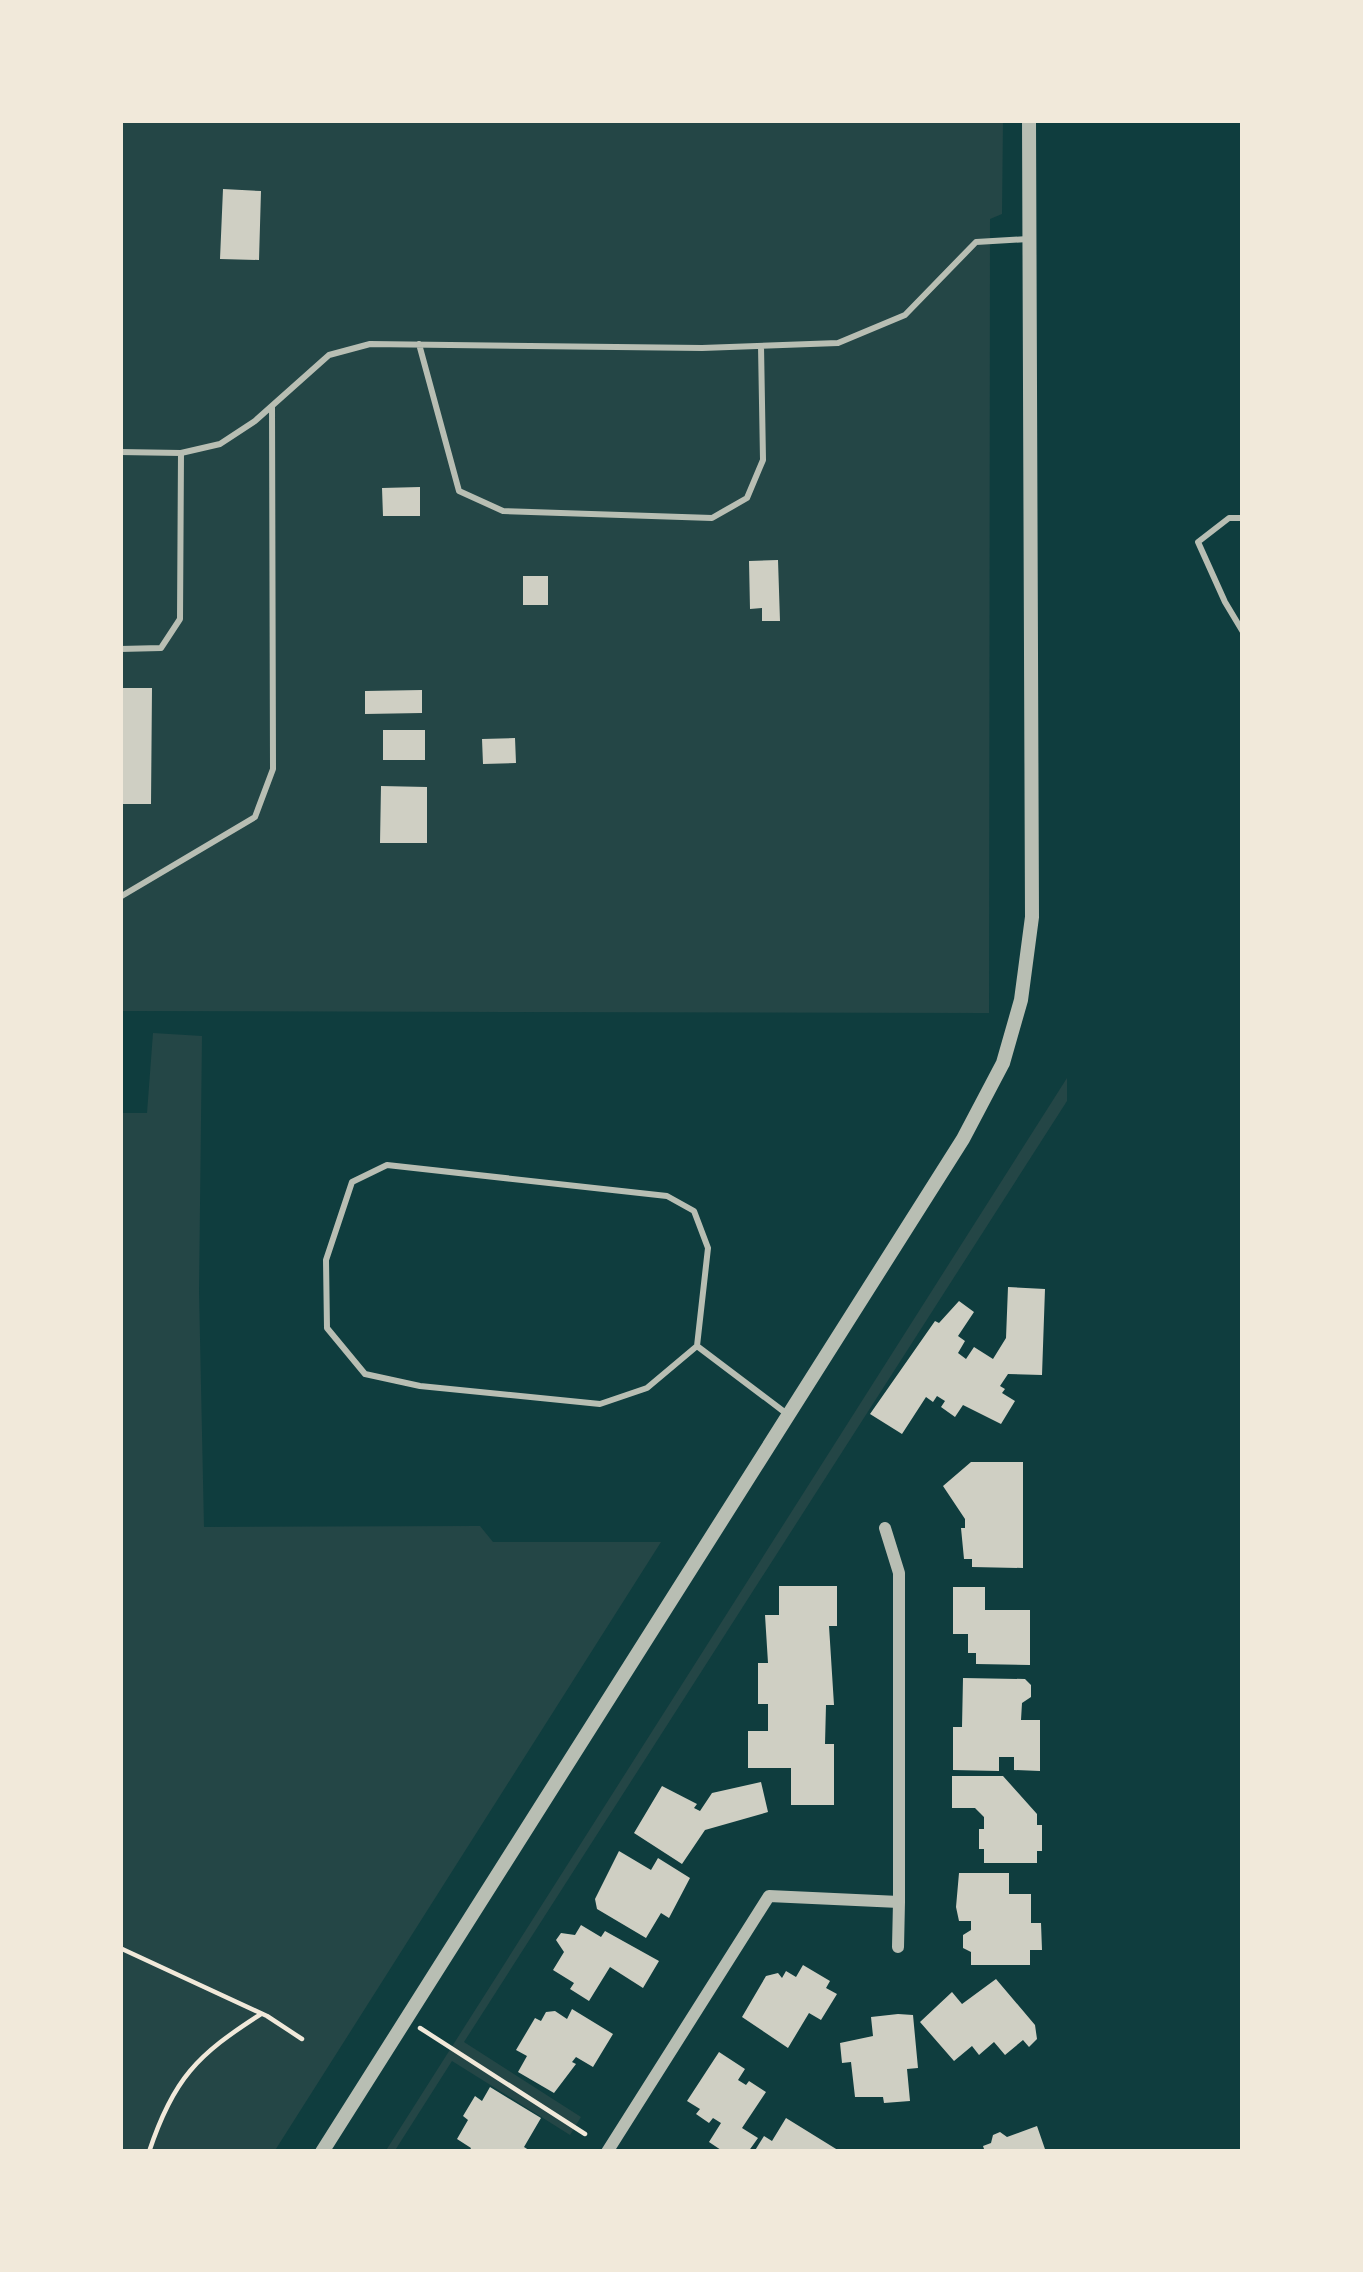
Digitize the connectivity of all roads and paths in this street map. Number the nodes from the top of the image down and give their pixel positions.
1 (1029, 120) edge
2 (1028, 238) junction
3 (419, 344) junction
4 (761, 346) junction
5 (272, 406) junction
6 (120, 452) edge
7 (181, 453) junction
8 (1243, 518) edge
9 (1243, 632) edge
10 (120, 649) edge
11 (120, 897) edge
12 (697, 1346) junction
13 (787, 1414) junction
14 (885, 1528) dead end
15 (899, 1902) junction
16 (120, 1948) edge
17 (898, 1948) dead end
18 (261, 2014) junction
19 (405, 2018) junction
20 (302, 2039) dead end
21 (585, 2134) dead end
22 (610, 2147) edge
23 (149, 2152) edge
24 (322, 2152) edge
25 (629, 2152) edge

1 - 2 street
2 - 4 lane
2 - 13 street
3 - 4 lane
3 - 4 lane
3 - 5 lane
5 - 7 lane
5 - 11 lane
6 - 7 lane
7 - 10 lane
8 - 9 lane
12 - 12 lane
12 - 13 lane
13 - 19 street
14 - 15 street
15 - 17 street
15 - 22 street
16 - 18 path
18 - 20 path
18 - 23 path
19 - 21 path
19 - 24 street
22 - 25 street

